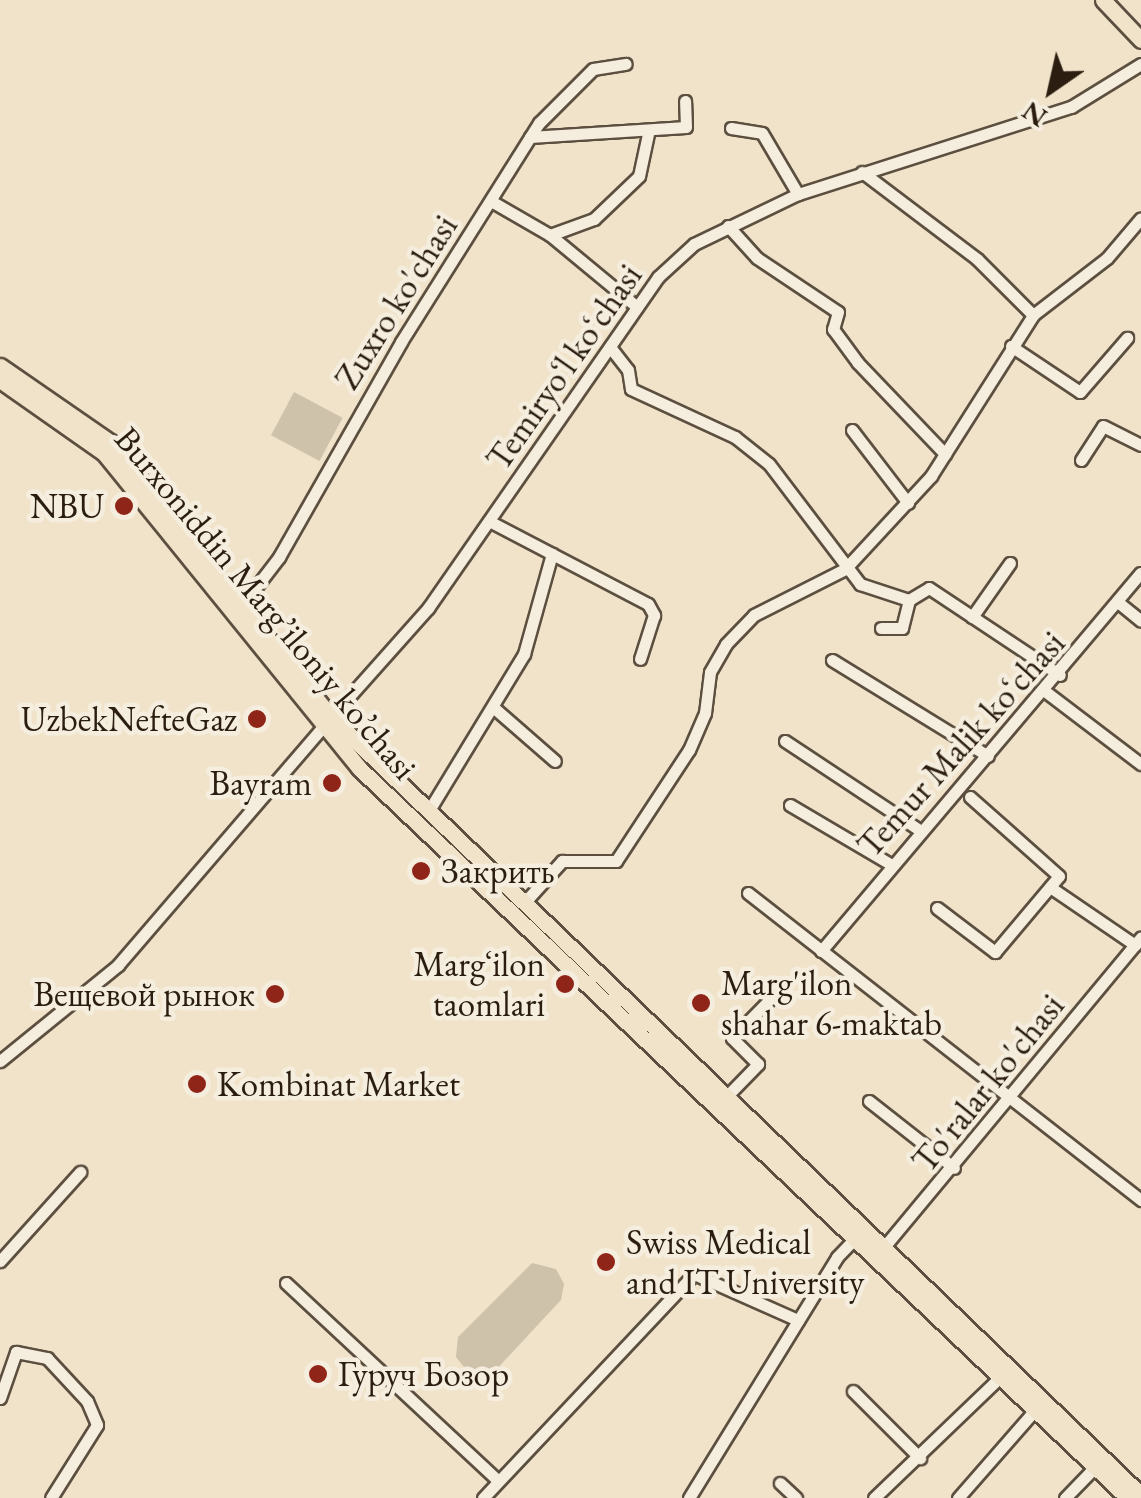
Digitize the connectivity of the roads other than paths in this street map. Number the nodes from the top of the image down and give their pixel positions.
1 (1103, 0) edge
2 (1141, 40) edge
3 (626, 64) dead end
4 (1141, 64) edge
5 (685, 101) dead end
6 (731, 128) dead end
7 (648, 134) junction
8 (530, 136) junction
9 (862, 172) junction
10 (798, 194) junction
11 (491, 201) junction
12 (1141, 218) edge
13 (728, 226) junction
14 (550, 235) junction
15 (636, 307) junction
16 (1033, 315) junction
17 (1127, 338) dead end
18 (610, 346) junction
19 (1011, 346) junction
20 (0, 366) edge
21 (0, 380) edge
22 (852, 430) dead end
23 (1141, 445) edge
24 (945, 454) junction
25 (1081, 460) dead end
26 (908, 503) junction
27 (489, 521) junction
28 (552, 554) junction
29 (1010, 563) dead end
30 (846, 569) junction
31 (1141, 574) edge
32 (910, 600) junction
33 (243, 604) junction
34 (1118, 604) junction
35 (972, 617) junction
36 (1141, 622) edge
37 (881, 628) dead end
38 (640, 659) dead end
39 (832, 660) dead end
40 (1060, 675) junction
41 (1046, 692) junction
42 (493, 707) junction
43 (327, 722) junction
44 (785, 741) dead end
45 (988, 756) junction
46 (555, 761) dead end
47 (1141, 764) edge
48 (970, 797) dead end
49 (790, 805) dead end
50 (428, 812) junction
51 (921, 832) junction
52 (890, 864) junction
53 (1050, 887) junction
54 (748, 893) dead end
55 (524, 903) junction
56 (937, 908) dead end
57 (1138, 941) edge
58 (821, 951) junction
59 (776, 993) dead end
60 (0, 1061) edge
61 (1014, 1098) junction
62 (724, 1099) junction
63 (869, 1101) dead end
64 (954, 1168) junction
65 (80, 1172) dead end
66 (1141, 1200) edge
67 (857, 1235) junction
68 (878, 1254) junction
69 (0, 1262) edge
70 (286, 1283) dead end
71 (798, 1320) junction
72 (1000, 1377) junction
73 (853, 1391) dead end
74 (0, 1398) edge
75 (1035, 1410) junction
76 (920, 1458) junction
77 (1095, 1467) junction
78 (497, 1480) junction
79 (780, 1483) dead end
80 (1141, 1495) edge
81 (50, 1498) edge
82 (484, 1498) edge
83 (690, 1498) edge
84 (796, 1498) edge
85 (874, 1498) edge
86 (958, 1498) edge
87 (1065, 1498) edge
88 (1128, 1498) edge

1 - 2 main road
3 - 8 street, Zuxro ko'chasi
4 - 9 street, Temiryoʻl koʻchasi
5 - 7 street
6 - 10 street
7 - 8 street
7 - 14 street
8 - 11 street, Zuxro ko'chasi
9 - 10 street, Temiryoʻl koʻchasi
9 - 16 street
10 - 13 street, Temiryoʻl koʻchasi
11 - 14 street
11 - 33 street, Zuxro ko'chasi
12 - 16 street
13 - 15 street, Temiryoʻl koʻchasi
13 - 24 street
14 - 15 street
15 - 18 street, Temiryoʻl koʻchasi
16 - 19 street
17 - 19 street
18 - 27 street, Temiryoʻl koʻchasi
18 - 30 street
19 - 24 street
20 - 33 main road, Burxoniddin Marg’iloniy ko’chasi
21 - 43 main road, Burxoniddin Marg’iloniy ko’chasi
22 - 26 street
23 - 25 street
24 - 26 street
26 - 30 street
27 - 28 street
27 - 43 street, Temiryoʻl koʻchasi
28 - 38 street
28 - 42 street
29 - 35 street
30 - 32 street
30 - 55 street
31 - 34 street, Temur Malik koʻchasi
32 - 35 street
32 - 37 street
33 - 43 main road, Burxoniddin Marg’iloniy ko’chasi
34 - 36 street
34 - 40 street, Temur Malik koʻchasi
35 - 40 street
39 - 45 street
40 - 41 street, Temur Malik koʻchasi
41 - 45 street, Temur Malik koʻchasi
41 - 47 street
42 - 46 street
42 - 50 street
43 - 50 main road, Burxoniddin Marg’iloniy ko’chasi
43 - 60 street, Temiryoʻl koʻchasi
43 - 67 main road, Burxoniddin Marg’iloniy ko’chasi
44 - 51 street
45 - 51 street, Temur Malik koʻchasi
48 - 53 street
49 - 52 street
50 - 55 main road, Burxoniddin Marg’iloniy ko’chasi
51 - 52 street, Temur Malik koʻchasi
52 - 58 street, Temur Malik koʻchasi
53 - 56 street
53 - 57 street
54 - 58 street
55 - 62 main road, Burxoniddin Marg’iloniy ko’chasi
57 - 61 street, To'ralar ko'chasi
58 - 61 street
59 - 62 street
61 - 64 street, To'ralar ko'chasi
61 - 66 street
62 - 67 main road, Burxoniddin Marg’iloniy ko’chasi
63 - 64 street
64 - 68 street, To'ralar ko'chasi
65 - 69 street
67 - 68 main road, Burxoniddin Marg’iloniy ko’chasi
67 - 71 street
68 - 72 main road, Burxoniddin Marg’iloniy ko’chasi
68 - 80 main road, Burxoniddin Marg’iloniy ko’chasi
70 - 78 street
71 - 78 street
71 - 83 street
72 - 75 main road, Burxoniddin Marg’iloniy ko’chasi
72 - 76 street
73 - 76 street
74 - 81 street
75 - 77 main road, Burxoniddin Marg’iloniy ko’chasi
75 - 86 street
76 - 85 street
77 - 87 street
77 - 88 main road, Burxoniddin Marg’iloniy ko’chasi
78 - 82 street
79 - 84 street

